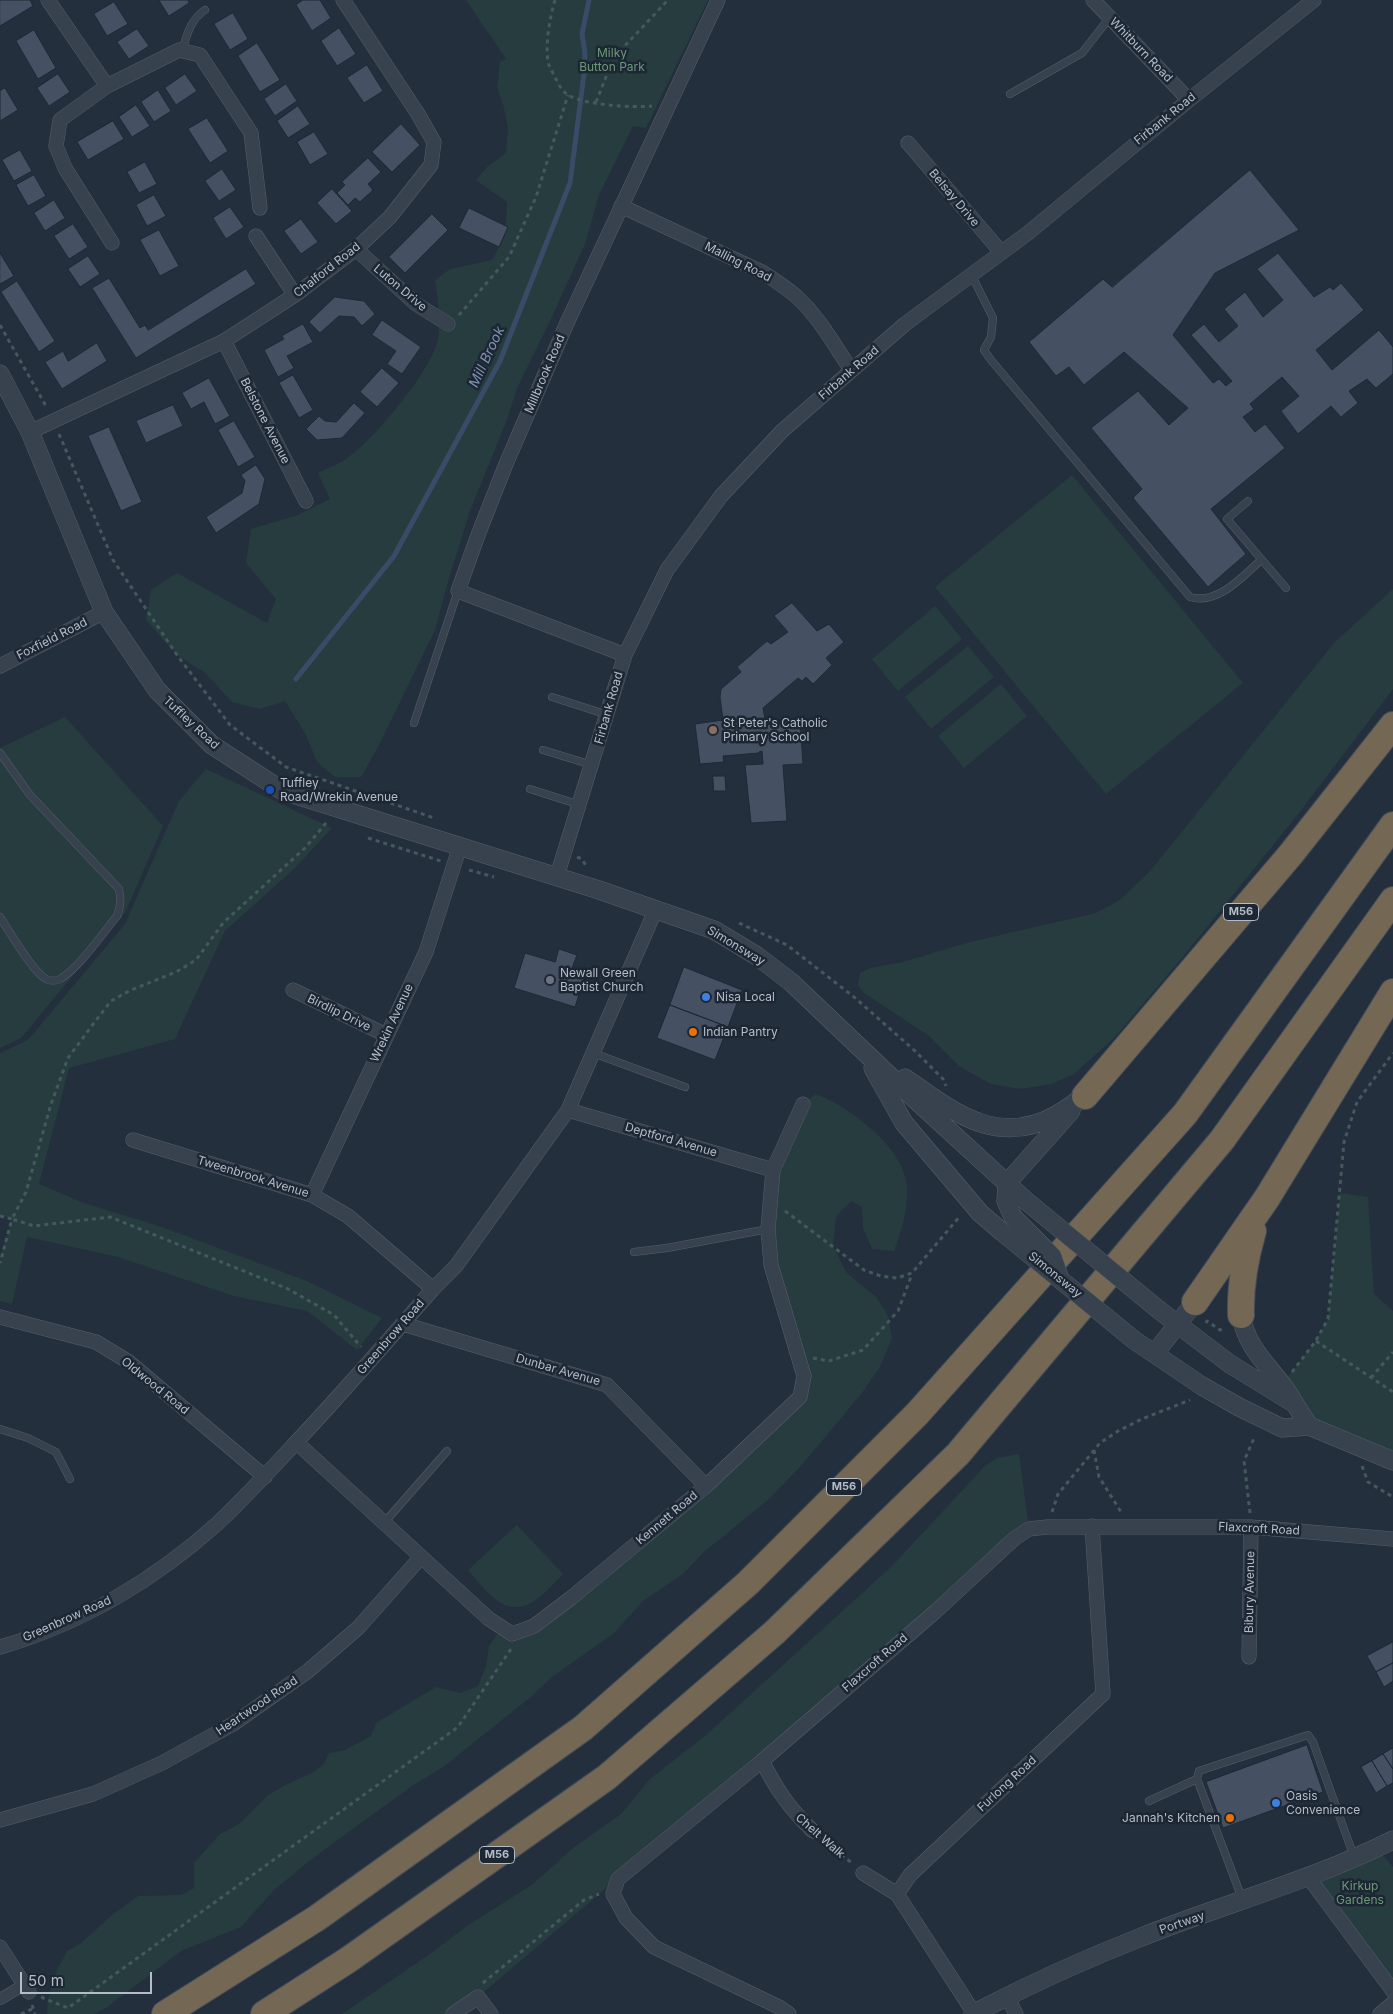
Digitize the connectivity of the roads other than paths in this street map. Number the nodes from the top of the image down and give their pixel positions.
1 (48, 0) edge
2 (343, 0) edge
3 (718, 0) edge
4 (1093, 0) edge
5 (1314, 0) edge
6 (205, 10) dead end
7 (1110, 17) junction
8 (182, 51) junction
9 (107, 86) junction
10 (1010, 94) dead end
11 (1189, 100) junction
12 (908, 143) dead end
13 (621, 206) junction
14 (260, 208) dead end
15 (256, 236) dead end
16 (112, 243) dead end
17 (356, 249) junction
18 (1001, 252) junction
19 (971, 274) junction
20 (295, 295) junction
21 (448, 324) road end
22 (224, 341) junction
23 (851, 370) junction
24 (0, 374) edge
25 (30, 432) junction
26 (306, 501) dead end
27 (1248, 501) dead end
28 (1261, 560) junction
29 (1286, 588) dead end
30 (458, 591) junction
31 (104, 612) junction
32 (625, 655) junction
33 (0, 666) edge
34 (552, 697) dead end
35 (608, 715) junction
36 (414, 722) dead end
37 (1393, 725) edge
38 (544, 750) dead end
39 (0, 753) edge
40 (592, 765) junction
41 (530, 789) dead end
42 (580, 805) junction
43 (1393, 825) edge
44 (460, 846) junction
45 (557, 876) junction
46 (1393, 900) edge
47 (656, 909) junction
48 (0, 917) edge
49 (293, 990) dead end
50 (1393, 992) edge
51 (386, 1035) junction
52 (862, 1048) junction
53 (593, 1053) junction
54 (686, 1087) dead end
55 (1085, 1096) junction
56 (804, 1104) dead end
57 (568, 1110) junction
58 (134, 1140) dead end
59 (773, 1170) junction
60 (1006, 1183) junction
61 (312, 1195) junction
62 (1267, 1198) junction
63 (768, 1229) junction
64 (634, 1252) dead end
65 (1060, 1280) junction
66 (432, 1289) junction
67 (1195, 1302) joint
68 (0, 1317) edge
69 (1234, 1321) joint
70 (403, 1324) junction
71 (1178, 1325) junction
72 (1155, 1353) junction
73 (1295, 1404) junction
74 (1309, 1426) junction
75 (0, 1429) edge
76 (296, 1442) junction
77 (447, 1451) dead end
78 (1393, 1462) edge
79 (265, 1477) junction
80 (70, 1479) dead end
81 (706, 1486) junction
82 (384, 1523) junction
83 (1092, 1526) junction
84 (1251, 1527) junction
85 (1393, 1539) edge
86 (421, 1557) junction
87 (0, 1647) edge
88 (1249, 1657) dead end
89 (762, 1761) junction
90 (1197, 1779) junction
91 (1148, 1801) dead end
92 (0, 1820) edge
93 (813, 1831) road end
94 (1393, 1840) edge
95 (1354, 1859) junction
96 (863, 1872) road end
97 (1309, 1878) junction
98 (897, 1894) junction
99 (1244, 1901) junction
100 (0, 1947) edge
101 (26, 1989) joint
102 (1393, 1991) edge
103 (1007, 1996) junction
104 (0, 2000) edge
105 (1393, 2003) edge
106 (165, 2014) edge
107 (264, 2014) edge
108 (453, 2014) edge
109 (491, 2014) edge
110 (789, 2014) edge
111 (974, 2014) edge
112 (1016, 2014) edge
113 (1380, 2014) edge

1 - 9 street
2 - 17 street, Chalford Road
3 - 13 street, Millbrook Road
4 - 7 street, Whitburn Road
5 - 11 street, Firbank Road
6 - 8 lane
7 - 10 lane
7 - 11 street, Whitburn Road
8 - 9 street
8 - 14 street
9 - 16 street
11 - 18 street, Firbank Road
12 - 18 street, Belsay Drive
13 - 23 street, Malling Road
13 - 30 street, Millbrook Road
15 - 20 street
17 - 20 street, Chalford Road
17 - 21 street, Luton Drive
18 - 19 street, Firbank Road
19 - 23 street, Firbank Road
19 - 28 lane
20 - 22 street, Chalford Road
22 - 25 street, Chalford Road
22 - 26 street, Belstone Avenue
23 - 32 street, Firbank Road
24 - 25 street, Tuffley Road
25 - 31 street, Tuffley Road
27 - 28 lane
28 - 29 lane
30 - 32 street
30 - 36 lane
31 - 33 street, Foxfield Road
31 - 44 street, Tuffley Road
32 - 35 street, Firbank Road
34 - 35 lane
35 - 40 street, Firbank Road
37 - 55 highway, M56
38 - 40 lane
39 - 48 lane
40 - 42 street, Firbank Road
41 - 42 lane
42 - 45 street, Firbank Road
43 - 106 highway, M56
44 - 45 street, Tuffley Road
44 - 51 street, Wrekin Avenue
45 - 47 street, Simonsway
46 - 107 highway, M56
47 - 52 street, Simonsway
47 - 53 street, Greenbrow Road
49 - 51 street, Birdlip Drive
50 - 62 highway
51 - 61 street, Wrekin Avenue
52 - 55 street
52 - 60 street, Simonsway
52 - 65 street, Simonsway, bridge
53 - 54 lane
53 - 57 street, Greenbrow Road
55 - 60 street
56 - 59 street, Kennett Road
57 - 59 street, Deptford Avenue
57 - 66 street, Greenbrow Road
58 - 61 street, Tweenbrook Avenue
59 - 63 street, Kennett Road
60 - 65 street, bridge
60 - 71 street, Simonsway, bridge
61 - 66 street, Tweenbrook Avenue
62 - 67 highway
62 - 69 highway
63 - 64 lane
63 - 81 street, Kennett Road
65 - 72 street, Simonsway, bridge
66 - 70 street, Greenbrow Road
67 - 71 street
68 - 79 street, Oldwood Road
69 - 73 street
70 - 76 street, Greenbrow Road
70 - 81 street, Dunbar Avenue
71 - 72 street
71 - 73 street, Simonsway
72 - 74 street, Simonsway
73 - 74 street, Simonsway
74 - 78 street, Simonsway
75 - 80 lane
76 - 79 street, Greenbrow Road
76 - 82 street
77 - 82 lane
79 - 87 street, Greenbrow Road
81 - 86 street, Kennett Road
82 - 86 street
83 - 84 street, Flaxcroft Road
83 - 89 street, Flaxcroft Road
83 - 98 street, Furlong Road
84 - 85 street, Flaxcroft Road
84 - 88 street, Bibury Avenue
86 - 92 street, Heartwood Road
89 - 93 street, Chelt Walk
89 - 110 street, Flaxcroft Road
90 - 91 lane
90 - 95 lane
90 - 99 lane
94 - 95 street, Portway
95 - 97 street, Portway
96 - 98 street
97 - 99 street, Portway
97 - 102 street
98 - 111 street
99 - 103 street, Portway
100 - 101 street
101 - 104 street
103 - 111 street, Portway
103 - 112 street
105 - 113 street
108 - 109 street

